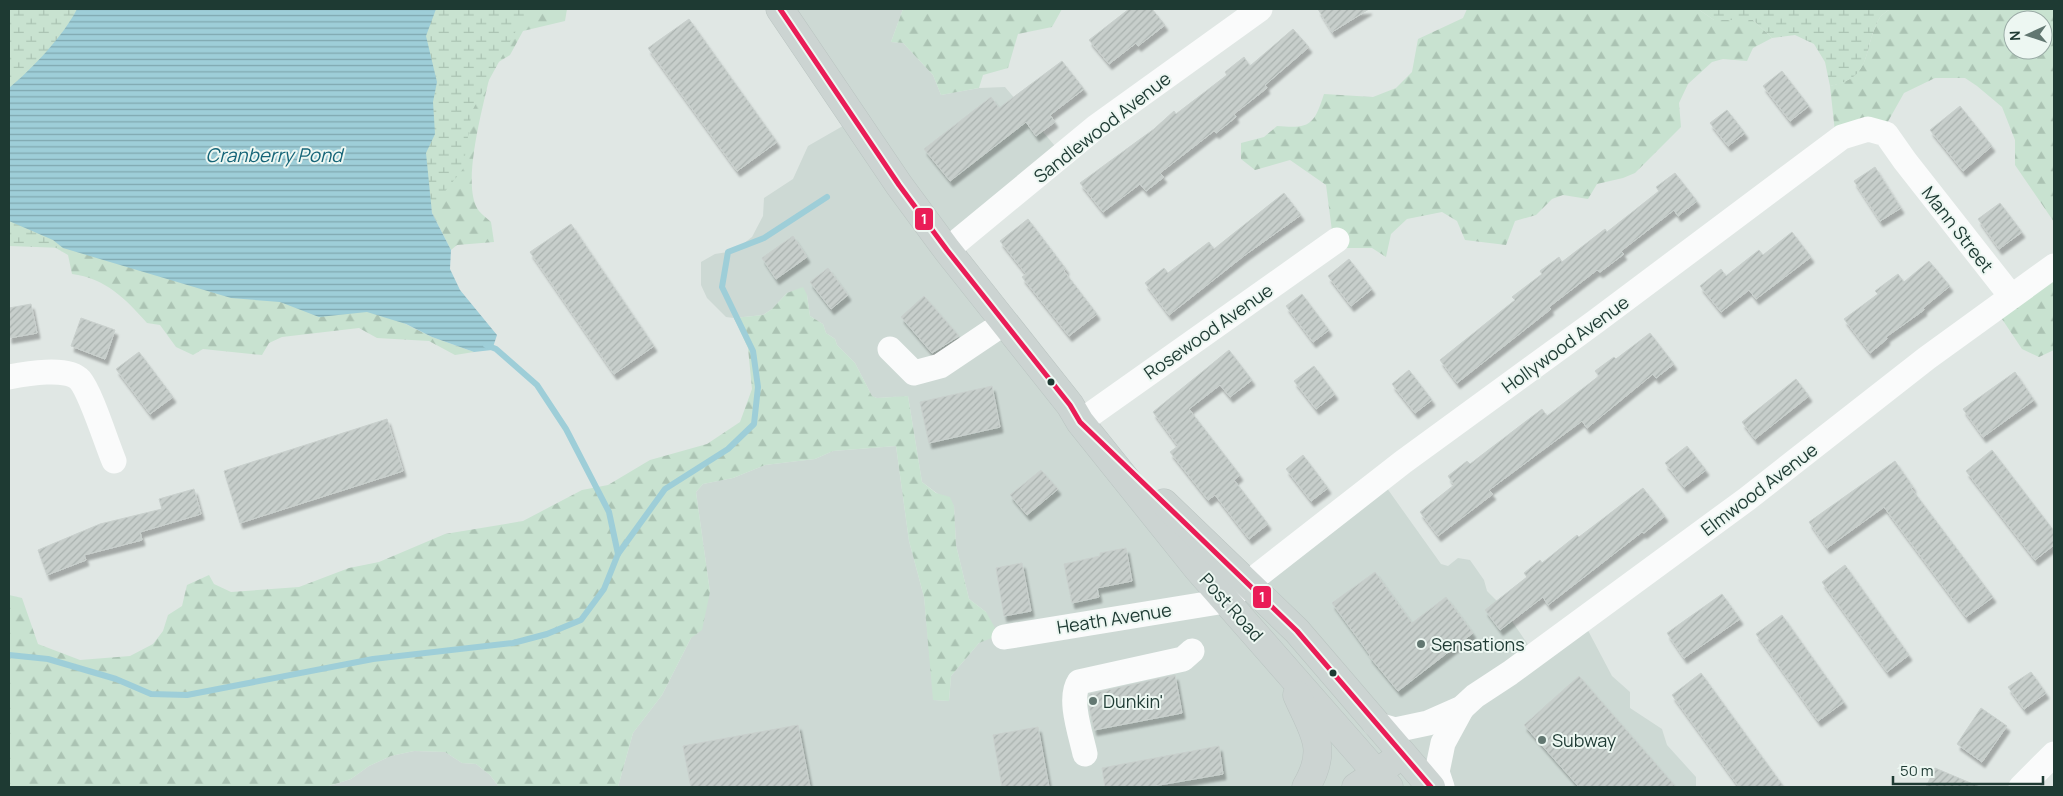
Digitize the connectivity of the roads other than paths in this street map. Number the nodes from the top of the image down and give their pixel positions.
1 (780, 9) edge
2 (1260, 9) edge
3 (1905, 161) joint
4 (1337, 240) dead end
5 (947, 250) junction
6 (2054, 266) edge
7 (2011, 296) junction
8 (1004, 323) junction
9 (890, 349) dead end
10 (9, 377) edge
11 (1080, 422) junction
12 (114, 461) dead end
13 (1247, 584) junction
14 (1225, 601) junction
15 (1004, 637) dead end
16 (1192, 652) dead end
17 (1284, 666) junction
18 (1462, 708) junction
19 (1375, 724) junction
20 (1085, 754) dead end
21 (2054, 754) edge
22 (1402, 755) junction
23 (1374, 783) edge
24 (1306, 787) edge
25 (1431, 787) edge
26 (1442, 787) edge
27 (2020, 787) edge

1 - 5 main road, Post Road
2 - 5 street, Sandlewood Avenue
3 - 7 street, Mann Street
3 - 13 street, Hollywood Avenue
4 - 11 street, Rosewood Avenue
5 - 8 main road, Post Road
6 - 7 street, Elmwood Avenue
7 - 18 street, Elmwood Avenue
8 - 9 street
8 - 11 main road, Post Road
10 - 12 street
11 - 13 main road, Post Road
11 - 14 main road, Post Road
13 - 14 street, Hollywood Avenue
13 - 19 main road, Post Road
14 - 15 street, Heath Avenue
14 - 17 main road, Post Road
16 - 20 street
17 - 23 main road, Post Road
17 - 24 main road
18 - 19 street, Elmwood Avenue
18 - 26 street, Elmwood Avenue
19 - 22 main road, Post Road
21 - 27 street
22 - 23 main road
22 - 25 main road, Post Road

